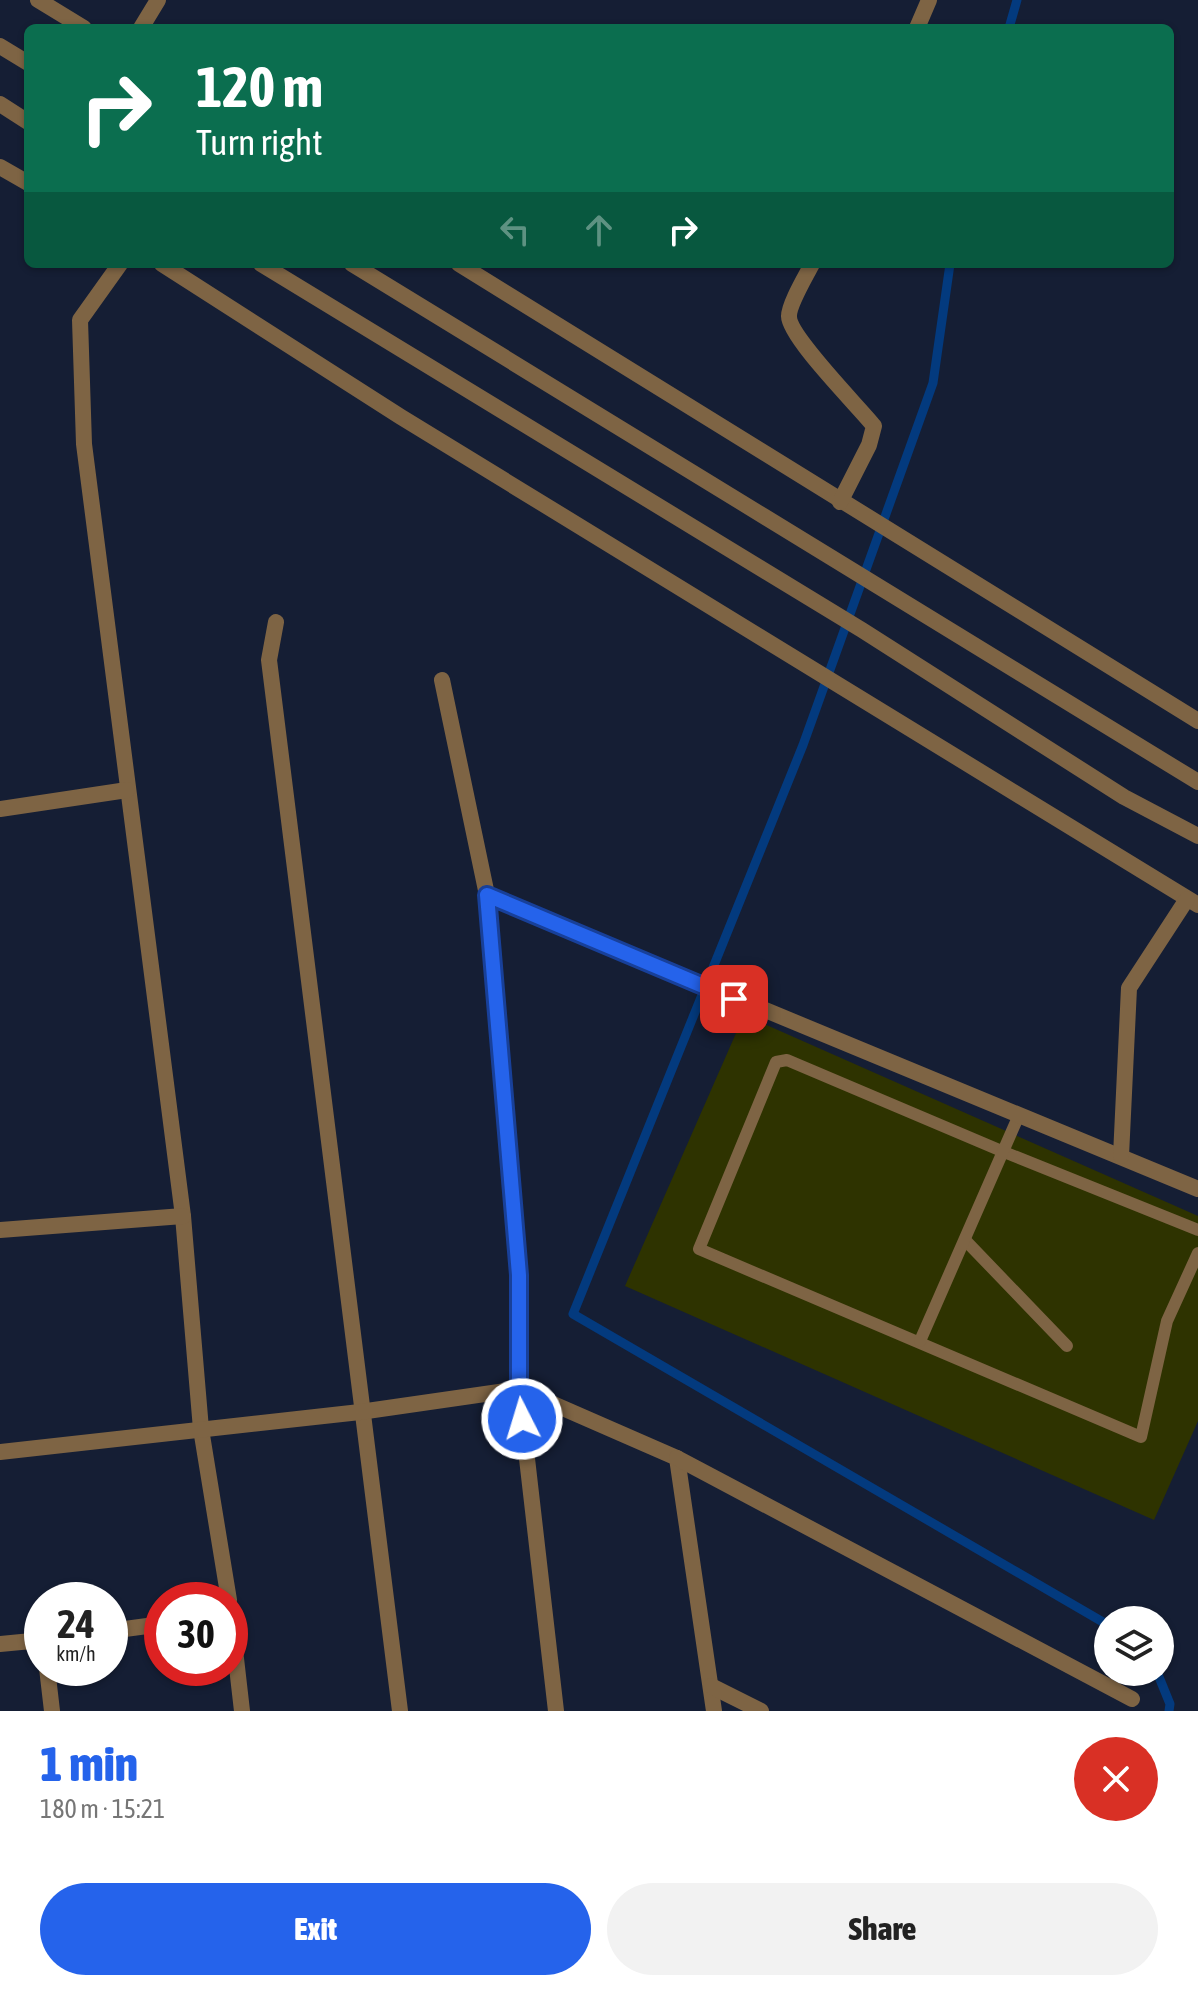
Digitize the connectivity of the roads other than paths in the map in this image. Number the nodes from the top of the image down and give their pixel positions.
1 (38, 0) edge
2 (158, 0) edge
3 (929, 0) edge
4 (77, 24) edge
5 (143, 24) edge
6 (919, 24) edge
7 (0, 46) edge
8 (24, 61) edge
9 (0, 104) edge
10 (24, 119) edge
11 (4, 175) edge
12 (24, 182) edge
13 (117, 268) edge
14 (168, 268) edge
15 (268, 268) edge
16 (359, 268) edge
17 (465, 268) edge
18 (810, 268) edge
19 (840, 502) junction
20 (276, 622) dead end
21 (442, 680) dead end
22 (1198, 721) edge
23 (1198, 782) edge
24 (127, 790) junction
25 (0, 809) edge
26 (1198, 836) edge
27 (487, 895) junction
28 (1192, 902) edge
29 (1019, 1115) junction
30 (1004, 1152) junction
31 (1121, 1156) junction
32 (1198, 1189) edge
33 (183, 1216) junction
34 (0, 1230) edge
35 (1198, 1230) edge
36 (965, 1240) junction
37 (1198, 1253) edge
38 (920, 1341) junction
39 (1067, 1346) dead end
40 (519, 1389) junction
41 (360, 1412) junction
42 (201, 1429) junction
43 (0, 1452) edge
44 (677, 1458) junction
45 (226, 1582) edge
46 (24, 1642) edge
47 (0, 1644) edge
48 (49, 1686) edge
49 (239, 1686) edge
50 (711, 1686) junction
51 (1132, 1699) dead end
52 (52, 1711) edge
53 (242, 1711) edge
54 (400, 1711) edge
55 (556, 1711) edge
56 (714, 1711) edge
57 (761, 1711) edge

1 - 4 street
2 - 5 street
3 - 6 street
7 - 8 street
9 - 10 street
11 - 12 street
13 - 24 street
14 - 28 street
15 - 26 street
16 - 23 street
17 - 19 street
18 - 19 street
19 - 22 street
20 - 41 street
21 - 27 street
24 - 25 street
24 - 33 street
27 - 29 street
27 - 40 street
28 - 31 street
29 - 30 lane
29 - 31 street
30 - 35 lane
30 - 36 lane
30 - 38 lane
31 - 32 street
33 - 34 street
33 - 42 street
36 - 38 lane
36 - 39 lane
37 - 38 lane
40 - 41 street
40 - 44 street
40 - 55 street
41 - 42 street
41 - 54 street
42 - 43 street
42 - 45 street
44 - 50 street
44 - 51 street
46 - 47 street
48 - 52 street
49 - 53 street
50 - 56 street
50 - 57 street

